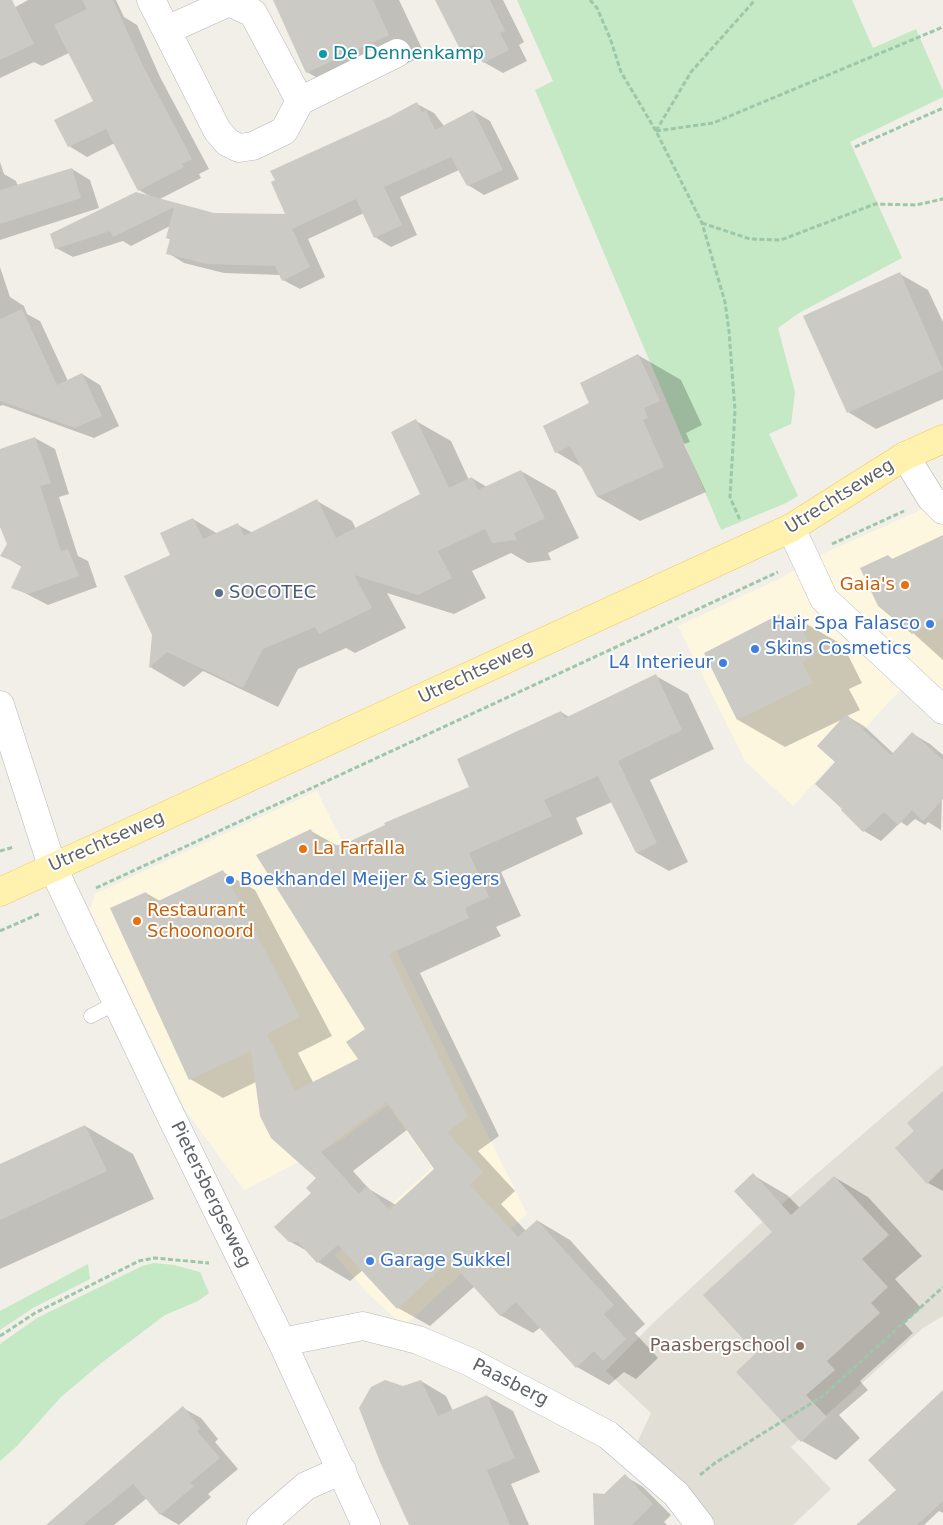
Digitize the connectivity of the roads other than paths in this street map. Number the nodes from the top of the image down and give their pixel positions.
1 (151, 0) edge
2 (167, 30) junction
3 (397, 53) dead end
4 (300, 101) junction
5 (943, 439) edge
6 (905, 456) junction
7 (937, 504) edge
8 (791, 528) junction
9 (0, 706) edge
10 (943, 710) edge
11 (52, 866) junction
12 (0, 892) edge
13 (118, 1002) junction
14 (91, 1016) dead end
15 (282, 1342) junction
16 (342, 1470) junction
17 (262, 1525) edge
18 (366, 1525) edge
19 (700, 1525) edge

1 - 2 street
2 - 4 street
2 - 4 street
3 - 4 street
5 - 6 main road, Utrechtseweg
6 - 7 street
6 - 8 main road, Utrechtseweg
8 - 10 street
8 - 11 main road, Utrechtseweg
9 - 11 street, Pietersbergseweg
11 - 12 main road, Utrechtseweg
11 - 13 street, Pietersbergseweg
13 - 14 lane
13 - 15 street, Pietersbergseweg
15 - 16 street, Pietersbergseweg
15 - 19 street, Paasberg
16 - 17 street
16 - 18 street, Pietersbergseweg

